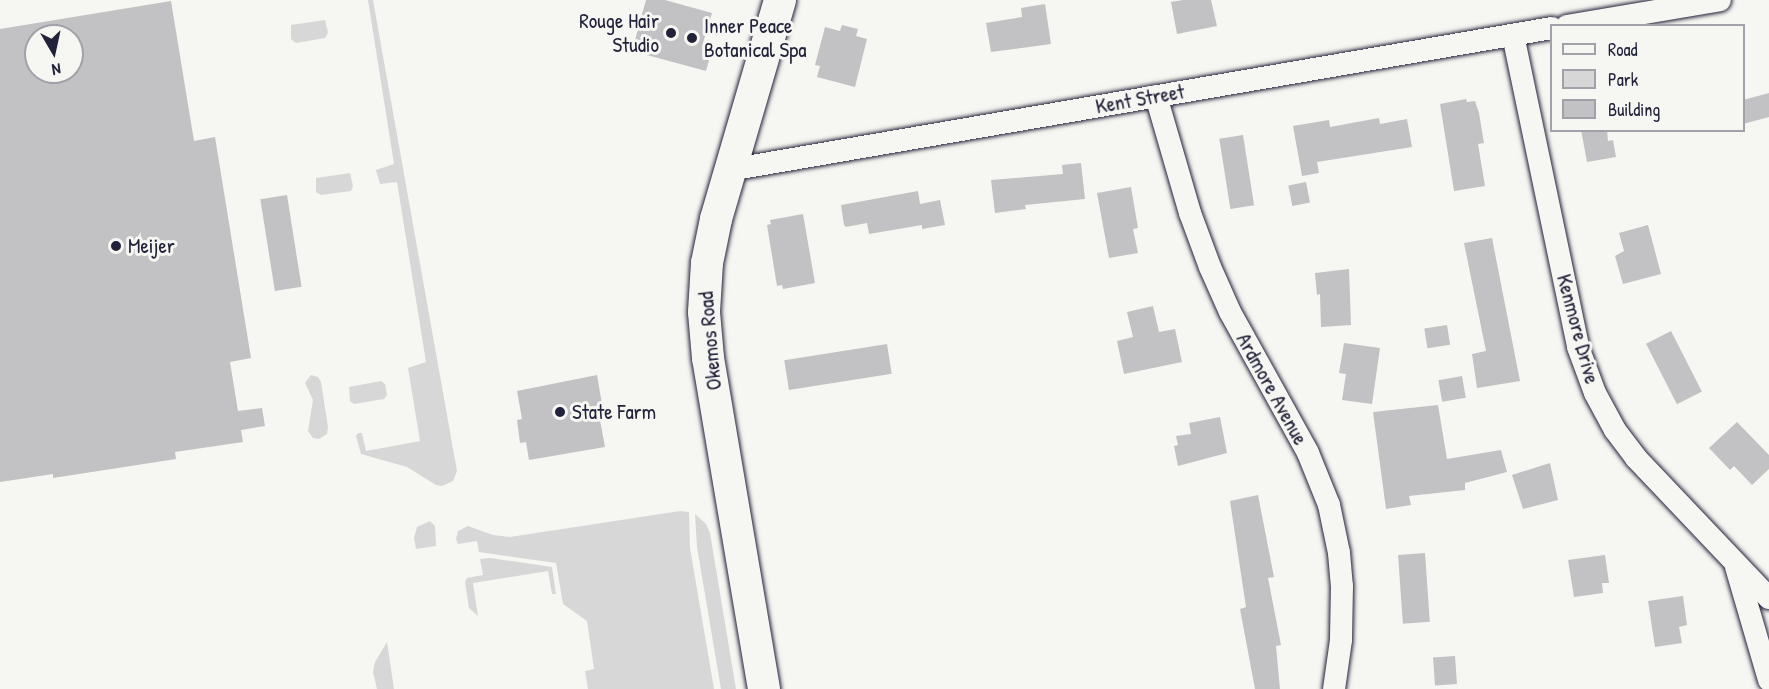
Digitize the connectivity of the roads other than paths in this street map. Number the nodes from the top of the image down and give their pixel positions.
1 (780, 0) edge
2 (1720, 0) edge
3 (1579, 24) edge
4 (1550, 28) edge
5 (1513, 35) junction
6 (1156, 96) junction
7 (729, 170) junction
8 (1735, 563) junction
9 (1769, 598) edge
10 (1769, 646) edge
11 (1768, 676) edge
12 (764, 689) edge
13 (1334, 689) edge

1 - 7 main road, Okemos Road
2 - 3 street
4 - 5 street, Kent Street
5 - 6 street, Kent Street
5 - 8 street, Kenmore Drive
6 - 7 street, Kent Street
6 - 13 street, Ardmore Avenue
7 - 12 main road, Okemos Road
8 - 9 street, Kenmore Drive
8 - 11 street
10 - 11 street

